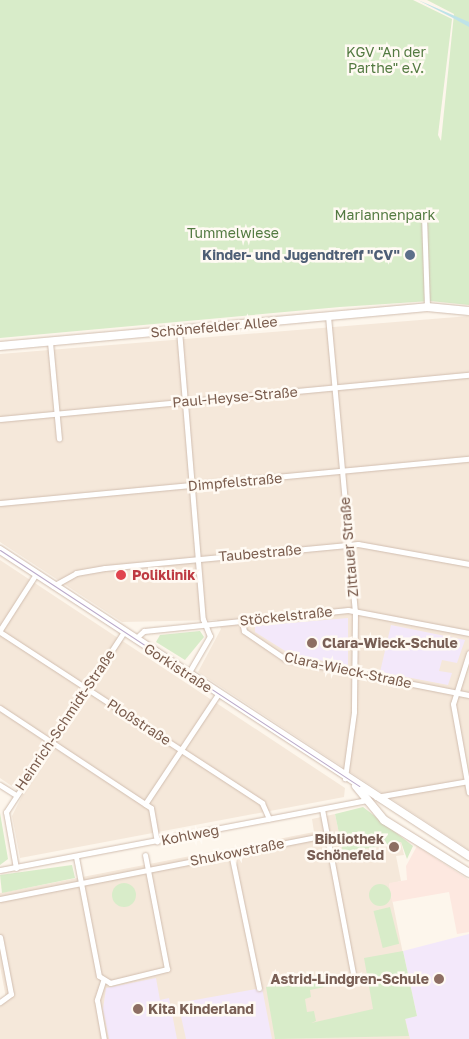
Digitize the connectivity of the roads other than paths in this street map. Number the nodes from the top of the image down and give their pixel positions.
1 (424, 216) dead end
2 (427, 307) junction
3 (469, 311) edge
4 (328, 316) junction
5 (179, 330) junction
6 (50, 342) junction
7 (0, 346) edge
8 (469, 375) edge
9 (336, 388) junction
10 (185, 402) junction
11 (57, 414) junction
12 (0, 419) edge
13 (59, 439) dead end
14 (469, 459) edge
15 (342, 472) junction
16 (192, 486) junction
17 (0, 503) edge
18 (350, 545) junction
19 (0, 550) edge
20 (198, 559) junction
21 (469, 564) edge
22 (36, 574) junction
23 (53, 586) junction
24 (354, 611) junction
25 (242, 621) junction
26 (206, 625) junction
27 (0, 631) edge
28 (124, 632) junction
29 (469, 633) edge
30 (135, 639) junction
31 (469, 653) edge
32 (356, 673) junction
33 (188, 674) junction
34 (87, 689) junction
35 (457, 692) junction
36 (218, 694) junction
37 (469, 695) edge
38 (0, 708) edge
39 (52, 742) junction
40 (181, 750) junction
41 (345, 778) junction
42 (468, 781) edge
43 (0, 785) edge
44 (356, 786) junction
45 (469, 793) edge
46 (16, 795) junction
47 (378, 796) junction
48 (366, 800) junction
49 (145, 804) junction
50 (322, 809) junction
51 (269, 820) junction
52 (327, 835) junction
53 (157, 841) junction
54 (231, 853) junction
55 (145, 855) dead end
56 (469, 856) edge
57 (76, 857) junction
58 (16, 868) junction
59 (148, 869) junction
60 (0, 870) edge
61 (469, 873) edge
62 (81, 883) junction
63 (0, 899) edge
64 (0, 937) edge
65 (353, 973) dead end
66 (103, 981) junction
67 (258, 988) dead end
68 (0, 1002) edge
69 (104, 1039) edge

1 - 2 street
2 - 3 main road, Schönefelder Allee
2 - 4 main road, Schönefelder Allee
4 - 5 main road, Schönefelder Allee
4 - 9 street, Zittauer Straße
5 - 6 main road, Schönefelder Allee
5 - 10 street
6 - 7 main road, Schönefelder Allee
6 - 11 street
8 - 9 street, Paul-Heyse-Straße
9 - 10 street, Paul-Heyse-Straße
9 - 15 street, Zittauer Straße
10 - 11 street, Paul-Heyse-Straße
10 - 16 street
11 - 12 street, Paul-Heyse-Straße
11 - 13 street
14 - 15 street, Dimpfelstraße
15 - 16 street, Dimpfelstraße
15 - 18 street, Zittauer Straße
16 - 17 street, Dimpfelstraße
16 - 20 street
18 - 20 street, Taubestraße
18 - 21 street, Taubestraße
18 - 24 street, Zittauer Straße
19 - 22 main road, Gorkistraße
20 - 23 street, Taubestraße
20 - 26 street
22 - 23 main road, Gorkistraße
22 - 27 street
23 - 28 main road, Gorkistraße
24 - 25 street, Stöckelstraße
24 - 29 street, Stöckelstraße
24 - 32 street, Zittauer Straße
25 - 26 street, Stöckelstraße
25 - 32 street, Clara-Wieck-Straße
26 - 30 street, Stöckelstraße
26 - 33 street
27 - 34 street, Ploßstraße
28 - 30 main road, Gorkistraße
28 - 34 street, Heinrich-Schmidt-Straße
30 - 33 main road, Gorkistraße
31 - 35 street
32 - 35 street, Clara-Wieck-Straße
32 - 41 street, Zittauer Straße
33 - 36 main road, Gorkistraße
34 - 39 street, Heinrich-Schmidt-Straße
34 - 40 street, Ploßstraße
35 - 37 street, Clara-Wieck-Straße
35 - 42 street
36 - 40 street
36 - 41 main road, Gorkistraße
38 - 39 street
39 - 46 street, Heinrich-Schmidt-Straße
39 - 49 street
40 - 49 street
40 - 51 street, Ploßstraße
41 - 44 main road, Gorkistraße
42 - 45 street
42 - 47 street, Kohlweg
43 - 46 street
44 - 47 main road, Gorkistraße
44 - 48 main road, Gorkistraße
46 - 58 street, Heinrich-Schmidt-Straße
47 - 48 street, Kohlweg
47 - 56 main road, Gorkistraße
48 - 50 street, Kohlweg
48 - 61 main road, Gorkistraße
49 - 53 street
50 - 51 street, Kohlweg
50 - 52 street
51 - 53 street, Kohlweg
52 - 54 street, Shukowstraße
52 - 65 street
53 - 57 street, Kohlweg
54 - 59 street, Shukowstraße
54 - 67 street
55 - 59 street
57 - 58 street, Kohlweg
57 - 62 street
58 - 60 street, Kohlweg
59 - 62 street, Shukowstraße
59 - 66 street
62 - 63 street, Shukowstraße
62 - 66 street
64 - 68 street
66 - 69 street

